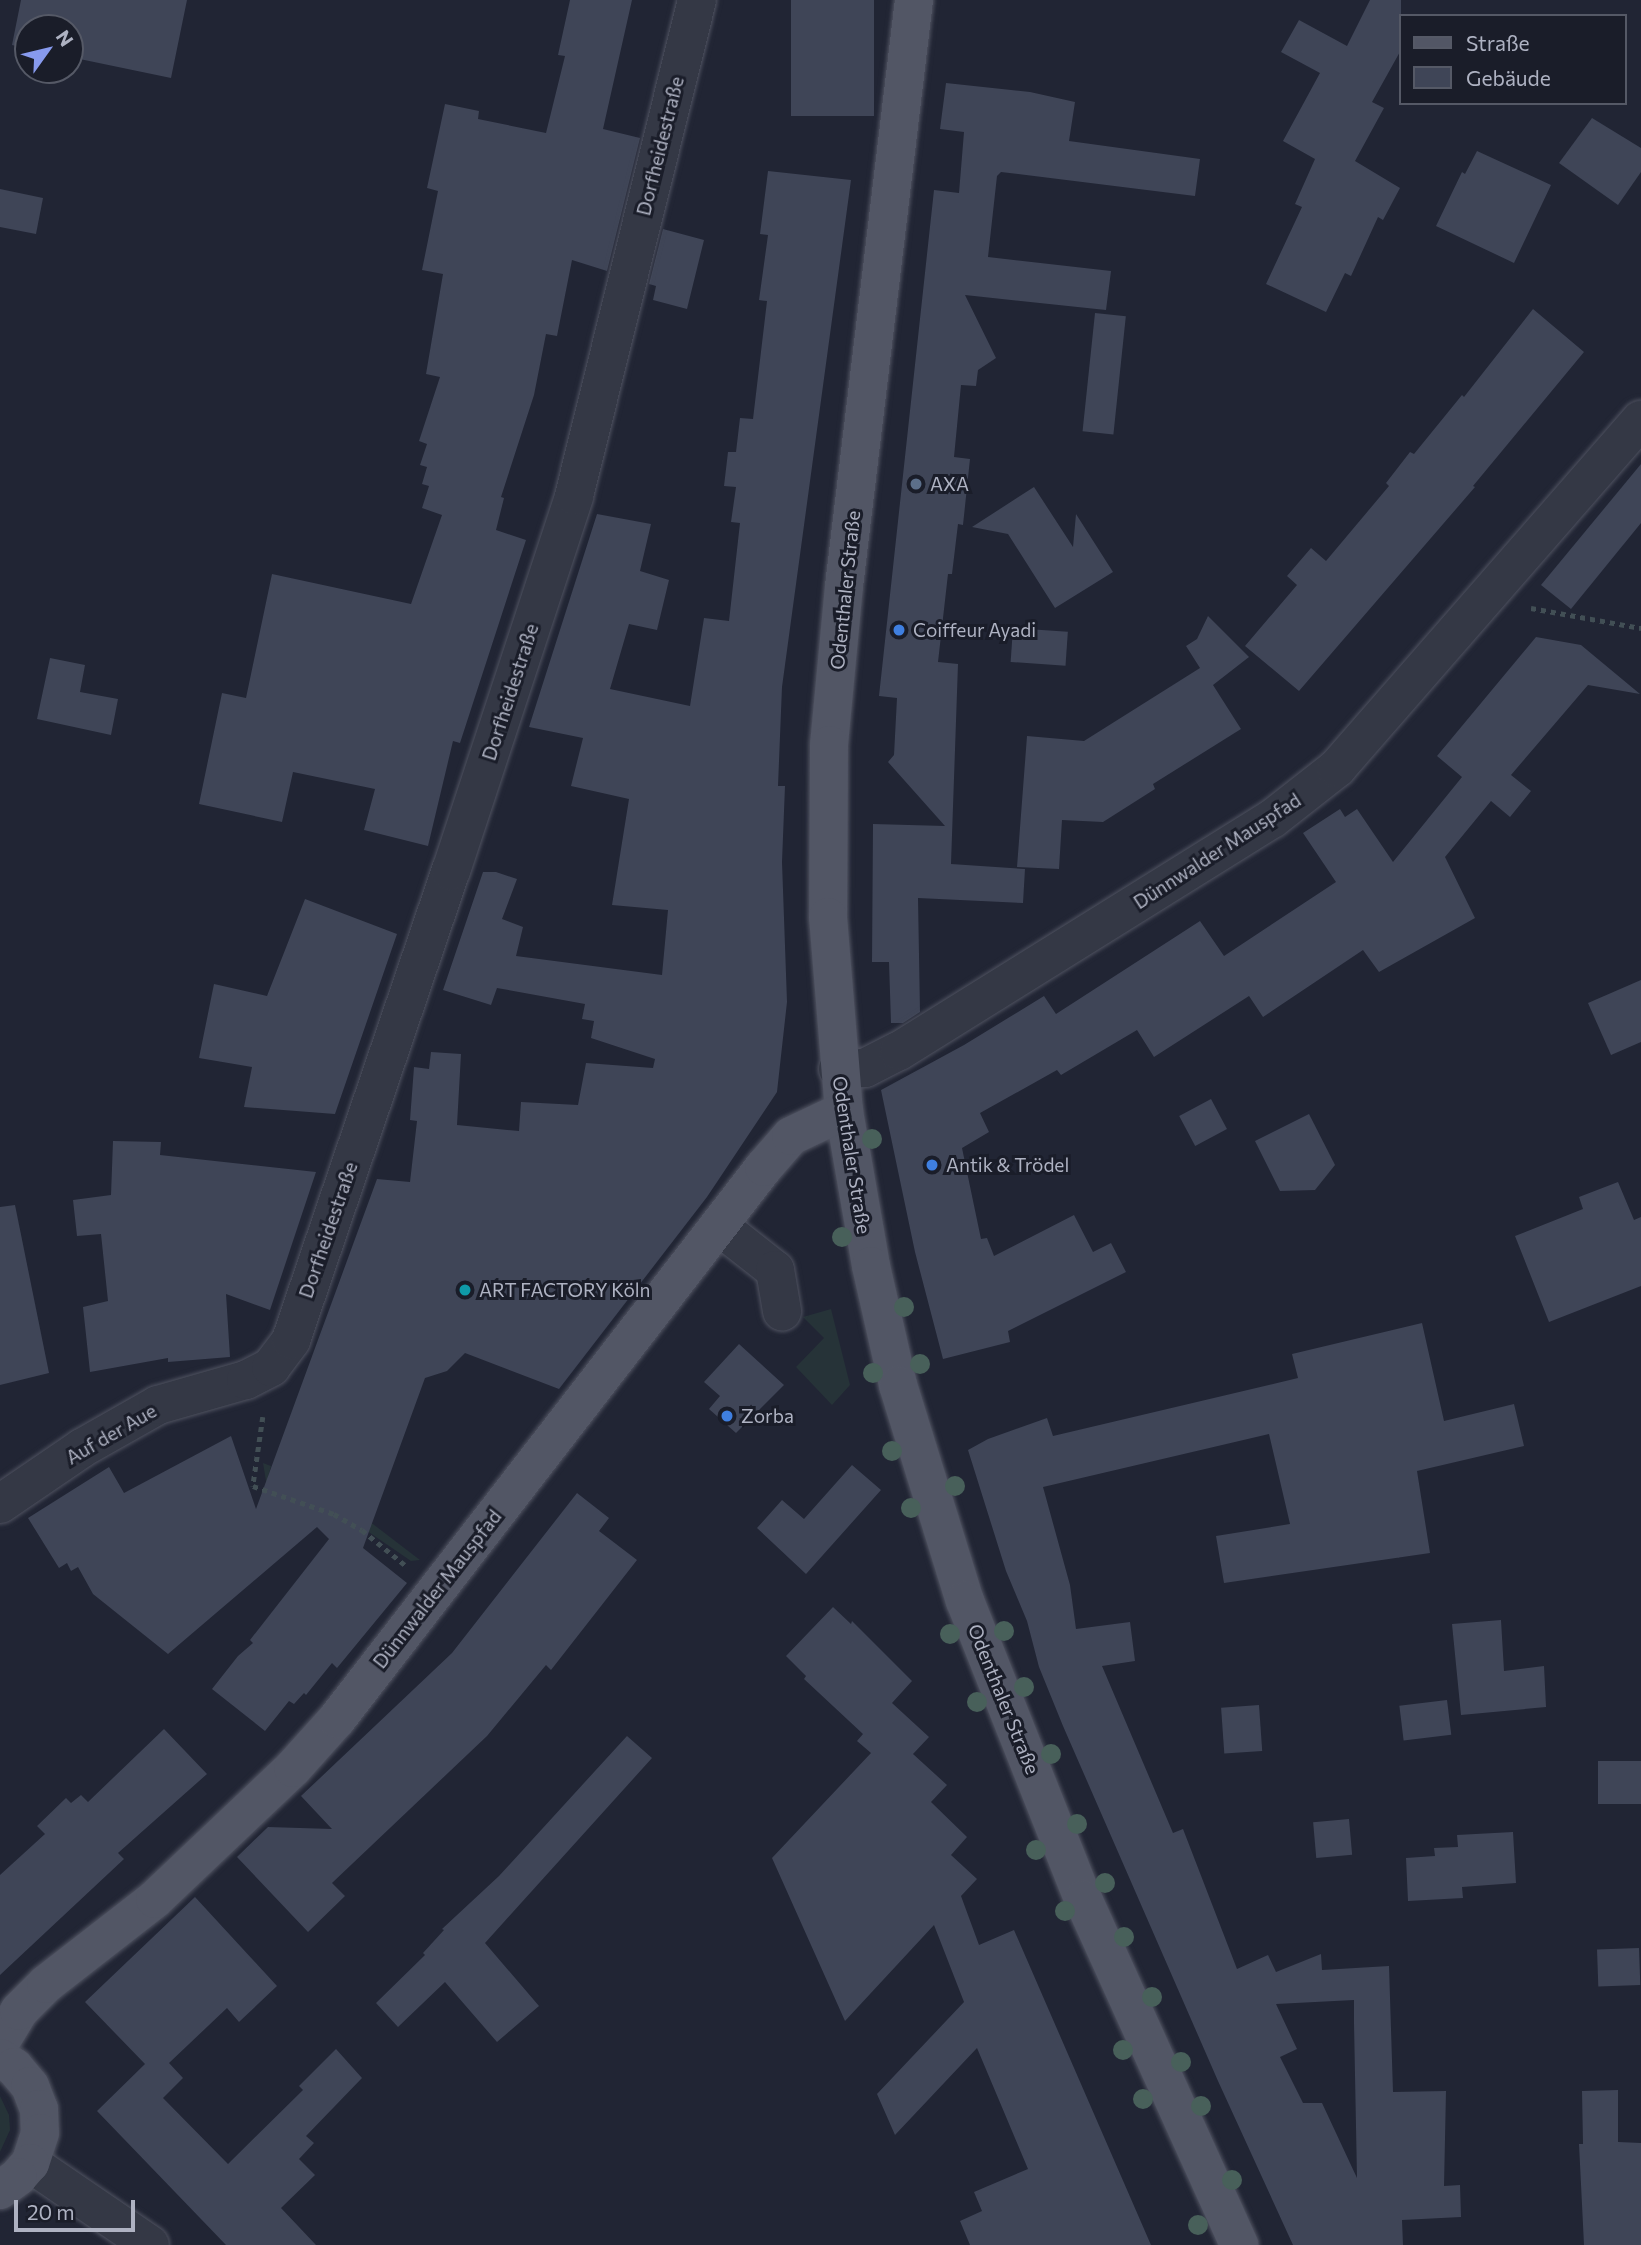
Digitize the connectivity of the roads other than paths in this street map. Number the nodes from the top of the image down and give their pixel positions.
1 (697, 0) edge
2 (914, 0) edge
3 (1641, 420) edge
4 (838, 1069) junction
5 (844, 1111) junction
6 (719, 1226) junction
7 (782, 1311) dead end
8 (271, 1367) joint
9 (0, 1504) edge
10 (0, 2043) edge
11 (0, 2058) edge
12 (30, 2162) junction
13 (0, 2190) edge
14 (150, 2245) edge
15 (1238, 2245) edge

1 - 8 street, Dorfheidestraße
2 - 4 main road, Odenthaler Straße
3 - 4 street, Dünnwalder Mauspfad
4 - 5 main road, Odenthaler Straße
5 - 6 main road, Dünnwalder Mauspfad
5 - 15 main road, Odenthaler Straße
6 - 7 street
6 - 10 main road, Dünnwalder Mauspfad
8 - 9 street, Auf der Aue
11 - 12 main road
12 - 13 main road
12 - 14 street

